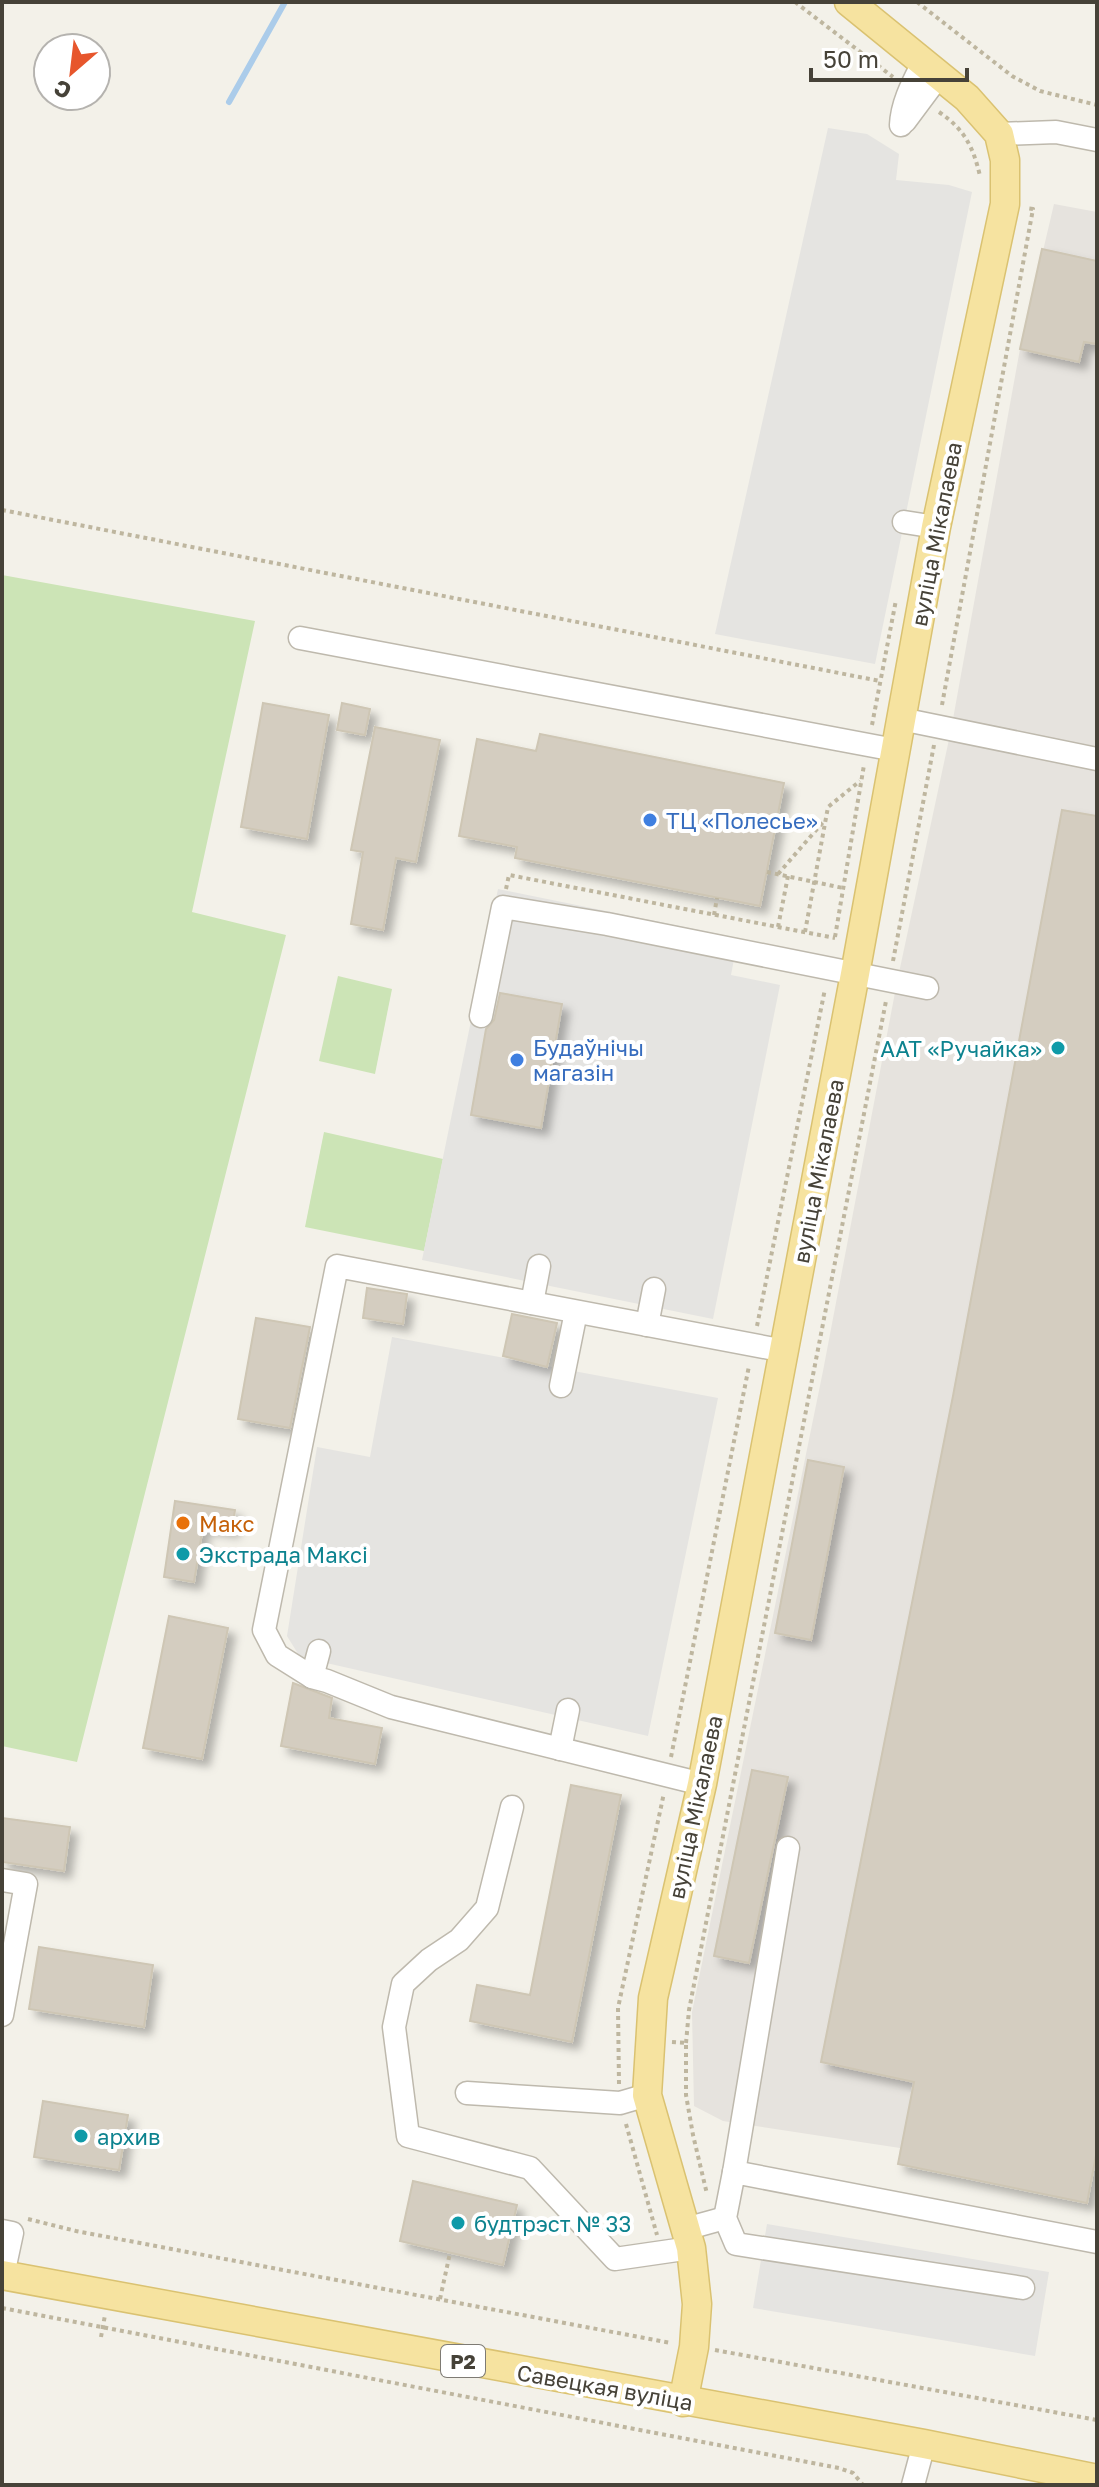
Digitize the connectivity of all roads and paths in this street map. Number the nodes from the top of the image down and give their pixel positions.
1 (795, 2) edge
2 (849, 2) edge
3 (917, 2) edge
4 (932, 68) junction
5 (916, 95) junction
6 (1097, 105) edge
7 (999, 134) junction
8 (1097, 140) edge
9 (1005, 204) junction
10 (2, 510) edge
11 (904, 522) dead end
12 (936, 527) junction
13 (897, 596) dead end
14 (300, 638) dead end
15 (880, 681) junction
16 (901, 719) junction
17 (938, 726) junction
18 (881, 747) junction
19 (1097, 759) edge
20 (862, 779) junction
21 (825, 819) junction
22 (767, 872) dead end
23 (778, 874) junction
24 (788, 876) junction
25 (813, 881) junction
26 (843, 888) junction
27 (717, 898) dead end
28 (503, 907) junction
29 (714, 915) junction
30 (778, 927) junction
31 (805, 932) junction
32 (842, 971) junction
33 (890, 981) junction
34 (927, 988) dead end
35 (481, 1016) dead end
36 (539, 1266) dead end
37 (654, 1289) dead end
38 (532, 1303) junction
39 (576, 1312) junction
40 (647, 1325) junction
41 (753, 1345) junction
42 (785, 1351) junction
43 (561, 1386) dead end
44 (319, 1651) dead end
45 (312, 1677) junction
46 (568, 1710) dead end
47 (560, 1749) junction
48 (668, 1775) junction
49 (702, 1784) junction
50 (512, 1807) dead end
51 (788, 1848) dead end
52 (2, 1880) edge
53 (2, 2015) edge
54 (618, 2038) junction
55 (650, 2041) junction
56 (686, 2043) junction
57 (467, 2093) dead end
58 (647, 2095) junction
59 (620, 2103) junction
60 (734, 2172) junction
61 (9, 2224) edge
62 (703, 2229) junction
63 (1097, 2242) edge
64 (662, 2252) junction
65 (450, 2253) dead end
66 (3, 2275) edge
67 (1023, 2288) dead end
68 (440, 2299) junction
69 (2, 2308) edge
70 (670, 2330) dead end
71 (681, 2344) junction
72 (683, 2402) junction
73 (1097, 2420) edge
74 (924, 2444) junction
75 (1097, 2479) edge
76 (863, 2485) edge
77 (913, 2485) edge

1 - 5 path
2 - 4 main road
3 - 6 path
4 - 5 street
4 - 7 main road
5 - 9 path
7 - 8 street
7 - 9 main road, вуліца Мікалаева
9 - 12 main road, вуліца Мікалаева
9 - 17 path
10 - 15 path
11 - 12 street
12 - 16 main road, вуліца Мікалаева
13 - 15 path
14 - 18 street
15 - 18 path
16 - 17 street
16 - 18 main road, вуліца Мікалаева
17 - 19 street
17 - 33 path
18 - 20 path
18 - 32 main road, вуліца Мікалаева
20 - 21 path
20 - 26 path
21 - 23 path
21 - 25 path
22 - 23 path
23 - 24 path
24 - 25 path
24 - 30 path
25 - 26 path
25 - 31 path
26 - 31 path
27 - 29 path
28 - 29 path
28 - 32 street
28 - 35 street
29 - 30 path
30 - 31 path
32 - 33 street
32 - 41 path
32 - 42 main road, вуліца Мікалаева
33 - 34 street
33 - 56 path
36 - 38 street
37 - 40 street
38 - 39 street
38 - 45 street
39 - 40 street
39 - 43 street
40 - 41 street
41 - 42 street
41 - 48 path
42 - 49 main road, вуліца Мікалаева
44 - 45 street
45 - 47 street
46 - 47 street
47 - 48 street
48 - 49 street
48 - 54 path
49 - 55 main road, вуліца Мікалаева
50 - 64 street
51 - 60 street
52 - 53 street
54 - 55 path
54 - 59 path
55 - 56 path
55 - 58 main road, вуліца Мікалаева
56 - 62 path
57 - 59 street
58 - 59 street
58 - 62 main road, вуліца Мікалаева
59 - 64 path
60 - 62 street
60 - 63 street
61 - 66 street
61 - 68 path
62 - 64 street
62 - 67 street
62 - 71 main road, вуліца Мікалаева
65 - 68 path
66 - 72 main road, Савецкая вуліца / Р2
68 - 71 path
69 - 76 path
70 - 71 path
71 - 72 main road, вуліца Мікалаева
71 - 73 path
72 - 74 main road, Савецкая вуліца / Р2
74 - 75 main road, Савецкая вуліца / Р2
74 - 77 street

